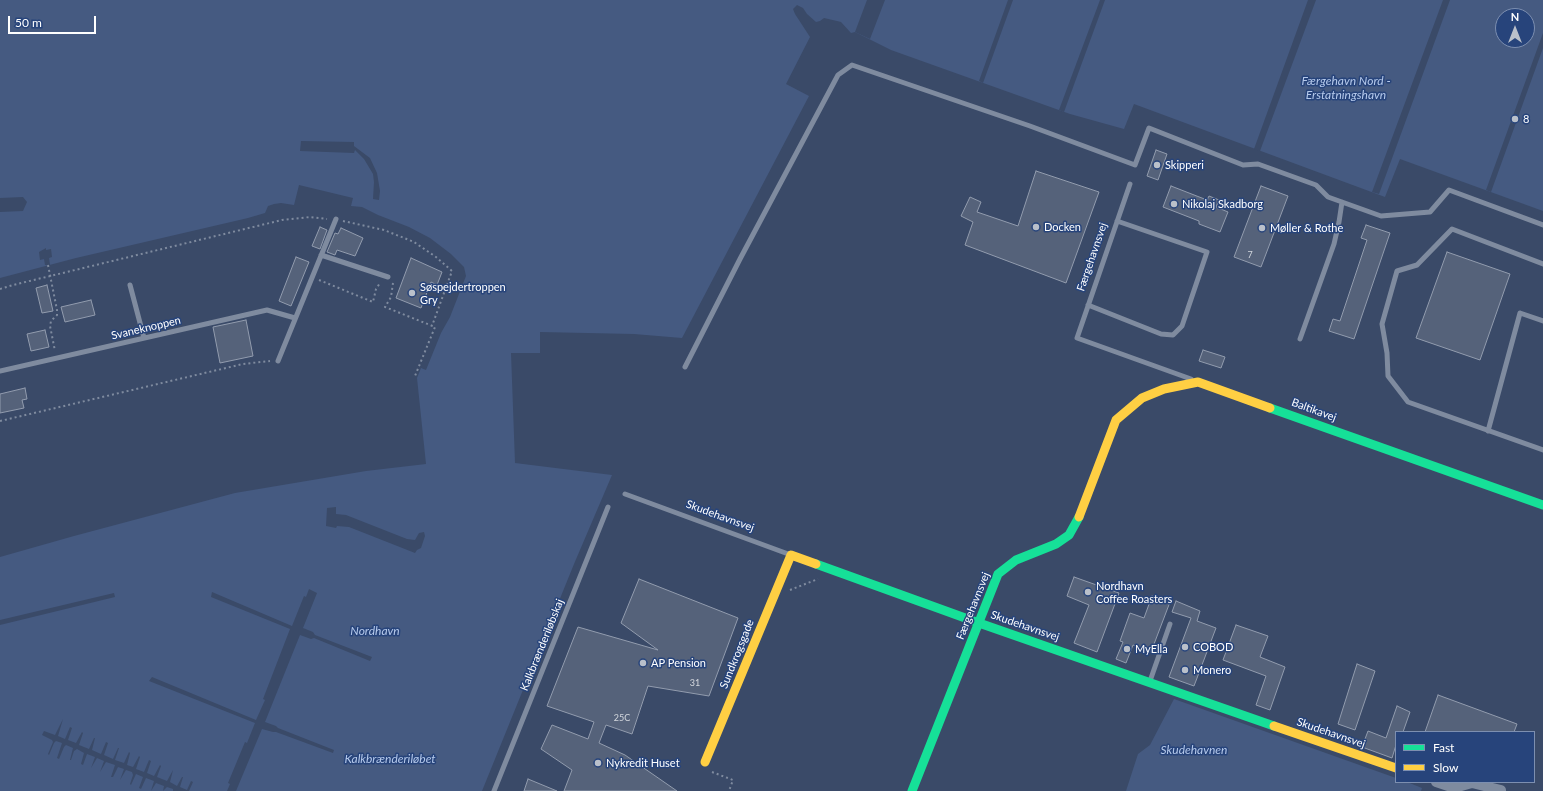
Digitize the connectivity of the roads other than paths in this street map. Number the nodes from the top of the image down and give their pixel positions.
1 (1130, 184) dead end
2 (1342, 202) junction
3 (336, 219) road end
4 (1117, 221) junction
5 (1543, 225) edge
6 (321, 255) junction
7 (1543, 264) edge
8 (388, 277) road end
9 (130, 284) dead end
10 (1088, 305) junction
11 (295, 318) junction
12 (1543, 321) edge
13 (144, 338) junction
14 (1077, 338) joint
15 (1300, 339) dead end
16 (278, 361) road end
17 (685, 367) dead end
18 (0, 371) edge
19 (1198, 382) junction
20 (1488, 431) junction
21 (1543, 450) edge
22 (625, 494) dead end
23 (1543, 505) edge
24 (608, 507) dead end
25 (791, 555) junction
26 (979, 623) junction
27 (1170, 624) dead end
28 (1149, 682) junction
29 (705, 762) road end
30 (1395, 768) edge
31 (1439, 783) edge
32 (1472, 783) edge
33 (1472, 783) edge
34 (1501, 790) dead end
35 (494, 791) edge
36 (912, 791) edge

1 - 4 lane, Færgehavnsvej
2 - 5 lane
2 - 15 lane
2 - 17 lane
3 - 6 lane
4 - 10 lane, Færgehavnsvej
4 - 10 lane
6 - 8 lane
6 - 11 lane
7 - 20 lane
9 - 13 lane
10 - 14 lane, Færgehavnsvej
11 - 13 lane, Svaneknoppen
11 - 16 lane
12 - 20 lane
13 - 18 lane, Svaneknoppen
14 - 19 lane, Baltikavej
19 - 23 street, Baltikavej
19 - 26 street, Færgehavnsvej
20 - 21 lane
22 - 25 lane, Skudehavnsvej
24 - 35 lane, Kalkbrænderiløbskaj
25 - 26 street, Skudehavnsvej
25 - 29 street, Sundkrogsgade
26 - 28 street, Skudehavnsvej
26 - 36 street, Færgehavnsvej
27 - 28 lane
28 - 30 street, Skudehavnsvej
31 - 32 street
33 - 34 street

